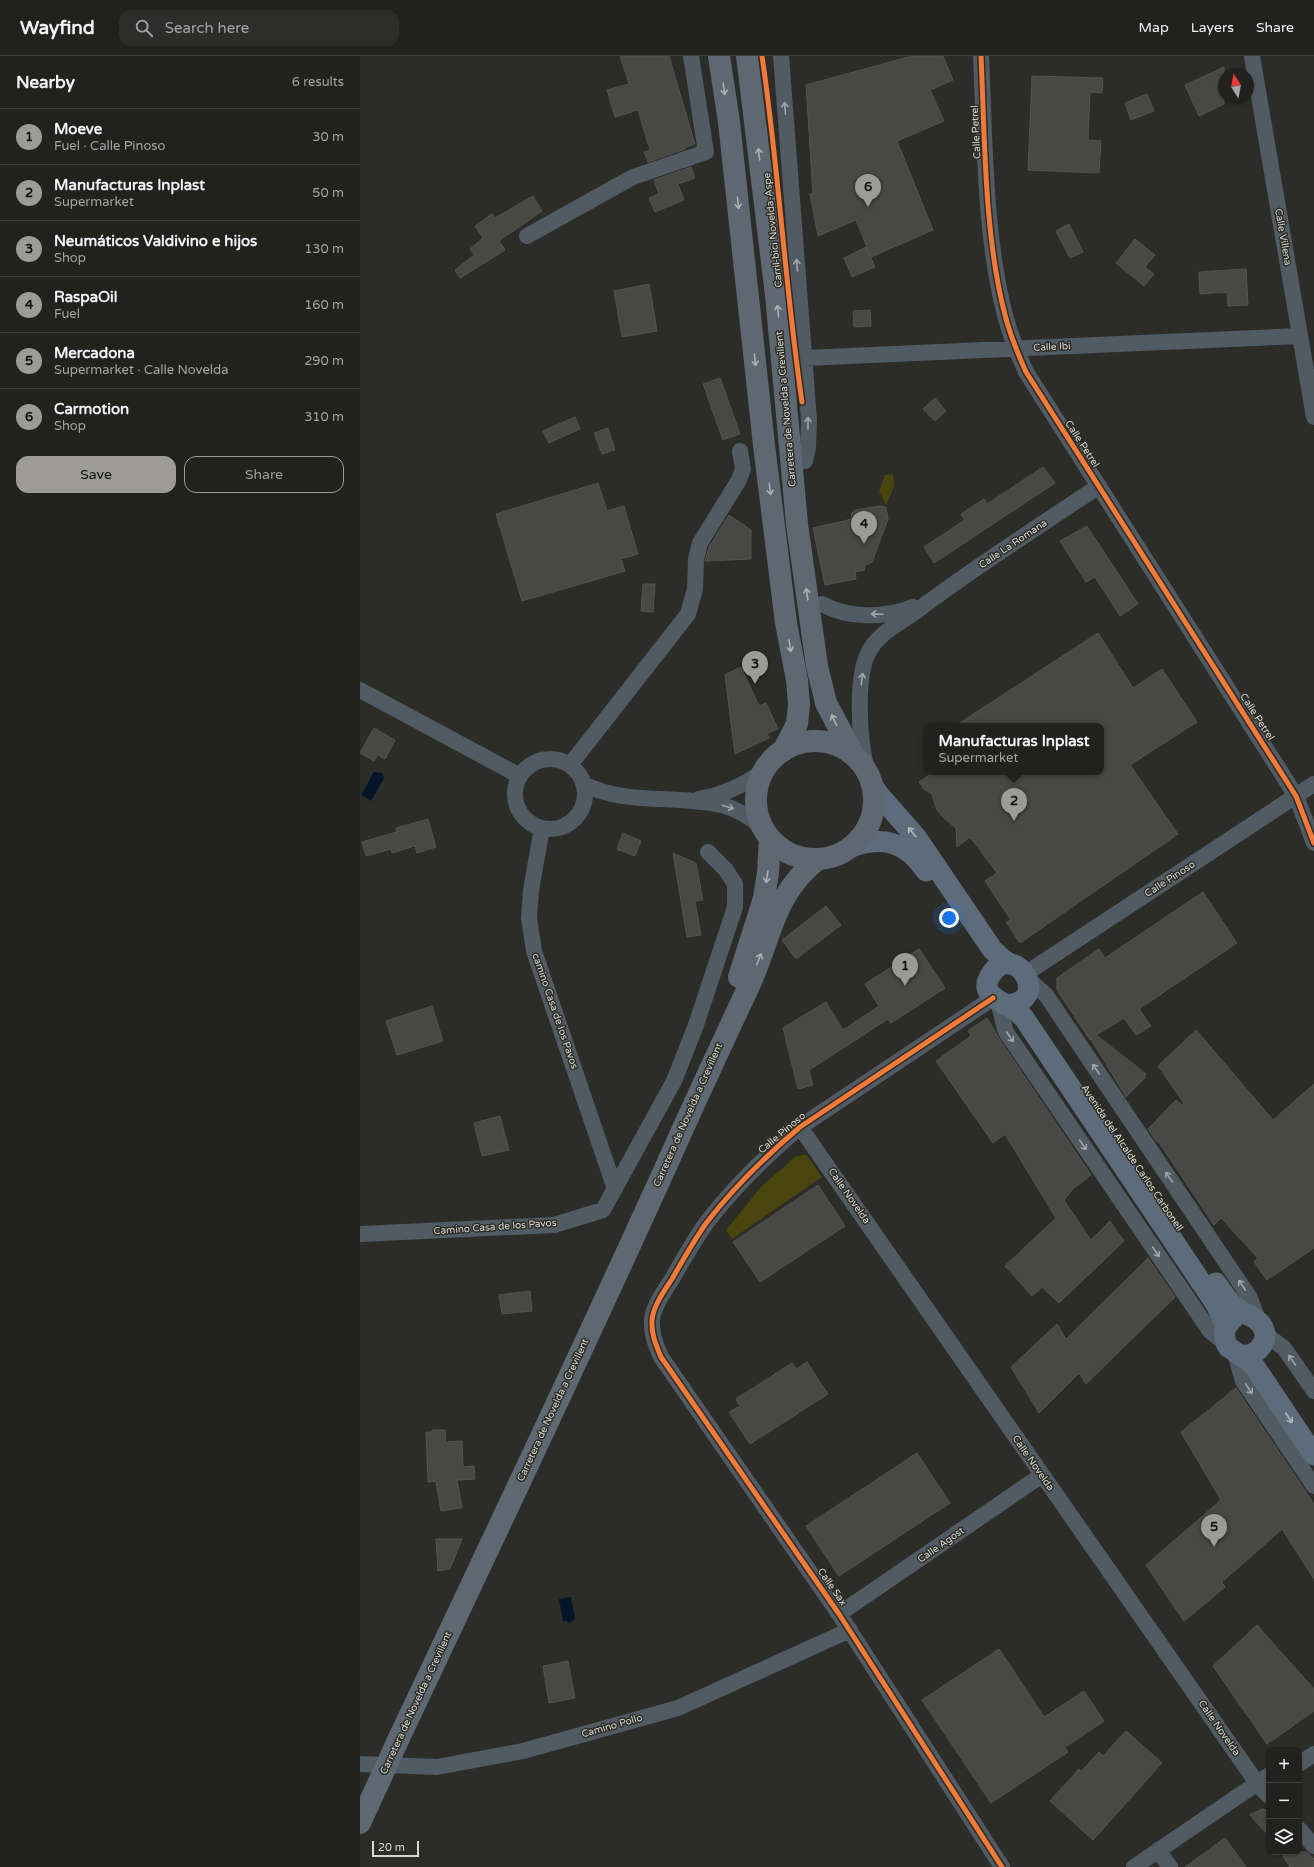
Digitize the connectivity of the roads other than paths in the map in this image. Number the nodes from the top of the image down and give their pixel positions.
1 (691, 56) edge
2 (719, 56) edge
3 (747, 56) edge
4 (781, 56) edge
5 (980, 56) edge
6 (1252, 56) edge
7 (527, 236) dead end
8 (1300, 336) junction
9 (1016, 348) junction
10 (804, 358) junction
11 (1314, 417) edge
12 (740, 451) dead end
13 (806, 461) dead end
14 (1099, 486) junction
15 (928, 602) junction
16 (822, 604) dead end
17 (360, 690) edge
18 (784, 751) junction
19 (853, 754) junction
20 (570, 765) junction
21 (761, 773) junction
22 (520, 776) junction
23 (870, 778) junction
24 (583, 784) junction
25 (1314, 784) edge
26 (621, 796) junction
27 (1296, 796) junction
28 (689, 801) junction
29 (582, 807) junction
30 (542, 828) junction
31 (766, 833) junction
32 (1314, 844) edge
33 (851, 847) junction
34 (708, 852) dead end
35 (818, 859) junction
36 (1023, 977) junction
37 (989, 978) junction
38 (998, 1001) junction
39 (726, 1033) junction
40 (800, 1127) junction
41 (614, 1189) junction
42 (360, 1234) edge
43 (652, 1318) joint
44 (1258, 1329) junction
45 (1232, 1345) junction
46 (1314, 1391) edge
47 (1314, 1429) edge
48 (1314, 1455) edge
49 (1042, 1475) junction
50 (1314, 1486) edge
51 (839, 1614) junction
52 (850, 1630) junction
53 (1314, 1745) edge
54 (1302, 1753) edge
55 (1314, 1754) edge
56 (1302, 1762) edge
57 (360, 1764) edge
58 (1264, 1786) edge
59 (360, 1823) edge
60 (1302, 1832) edge
61 (1314, 1846) edge
62 (1164, 1858) edge
63 (1002, 1867) edge
64 (1134, 1867) edge
65 (1147, 1867) edge

1 - 7 street
2 -> 18 highway
19 -> 3 highway, Carretera de Novelda a Crevillent
10 -> 4 street
5 - 9 street, Calle Petrel
6 - 8 street, Calle Villena
8 - 9 street, Calle Ibi
8 - 11 street, Calle Villena
9 - 10 street, Calle Ibi
9 - 14 street, Calle Petrel
13 -> 10 street
12 - 20 street
14 - 15 street, Calle La Romana
14 - 27 street, Calle Petrel
15 -> 16 street
23 -> 15 street
17 - 22 street
18 - 19 highway
18 - 21 highway
19 - 23 highway
20 - 22 street
20 - 24 street
21 - 28 street
21 - 31 highway
22 - 30 street
23 - 33 highway
36 -> 23 main road
24 - 26 street
24 - 29 street
25 - 27 street, Calle Pinoso
26 - 28 street
26 - 29 street
27 - 32 street, Calle Petrel
27 - 36 street, Calle Pinoso
28 -> 31 street
29 - 30 street
30 - 41 street, camino Casa de los Pavos
31 - 35 highway
31 -> 39 highway
33 - 35 highway
33 - 37 main road
34 - 41 street, Camino Casa de los Pavos
39 -> 35 highway
36 - 37 main road
36 - 38 main road
44 -> 36 main road, Avenida del Alcalde Carlos Carbonell
37 - 38 main road
38 - 40 street, Calle Pinoso
38 -> 45 main road, Avenida del Alcalde Carlos Carbonell
39 - 59 highway, Carretera de Novelda a Crevillent, bridge
40 - 43 street, Calle Pinoso
40 - 49 street, Calle Novelda
41 - 42 street, Camino Casa de los Pavos
43 - 51 street, Calle Sax
44 - 45 main road
44 - 45 main road
46 -> 44 street
44 - 47 main road
45 -> 48 main road, Avenida del Alcalde Carlos Carbonell
45 -> 50 street
49 - 51 street, Calle Agost
49 - 58 street, Calle Novelda
51 - 52 street, Calle Sax
52 - 57 street, Camino Pollo
52 - 63 street, Calle Sax
53 - 54 street
55 - 56 street
58 - 62 street
60 - 61 street
62 - 64 street
62 - 65 street

